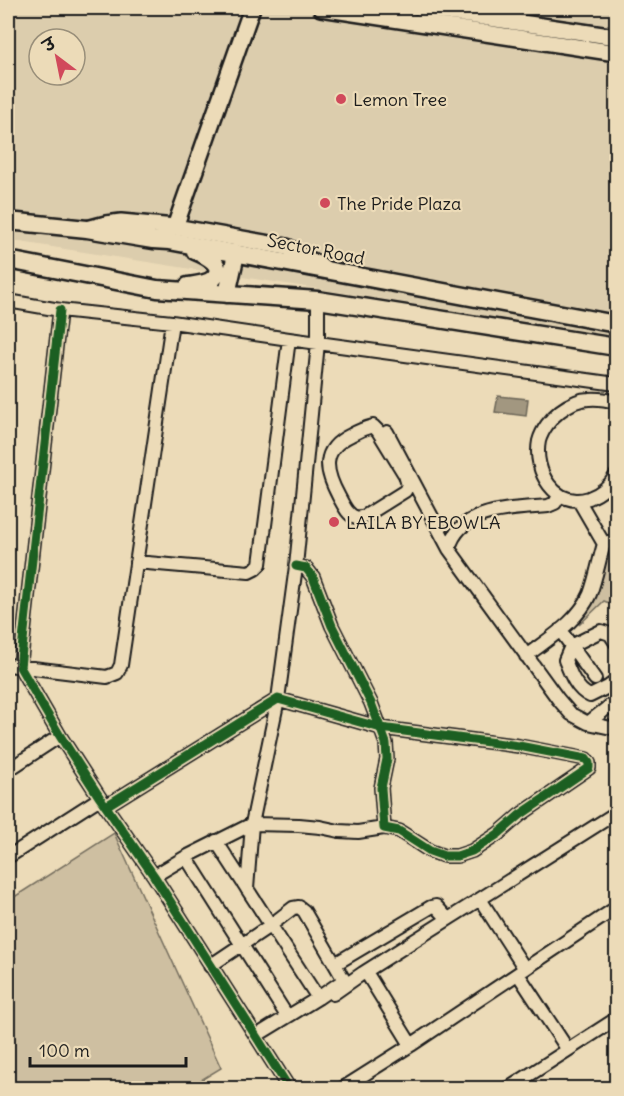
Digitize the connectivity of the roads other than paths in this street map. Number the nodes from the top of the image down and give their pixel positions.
1 (252, 8) edge
2 (321, 8) edge
3 (421, 8) edge
4 (616, 37) edge
5 (616, 53) edge
6 (8, 221) edge
7 (172, 234) junction
8 (236, 254) junction
9 (8, 260) edge
10 (329, 271) junction
11 (157, 289) junction
12 (227, 294) junction
13 (318, 300) junction
14 (8, 301) edge
15 (493, 302) junction
16 (513, 305) junction
17 (60, 310) junction
18 (172, 322) junction
19 (616, 324) edge
20 (488, 327) junction
21 (509, 330) junction
22 (289, 339) junction
23 (318, 343) junction
24 (616, 347) edge
25 (616, 384) edge
26 (615, 403) edge
27 (387, 432) dead end
28 (307, 457) junction
29 (328, 459) junction
30 (616, 475) edge
31 (559, 496) junction
32 (579, 501) junction
33 (616, 540) edge
34 (604, 544) junction
35 (449, 549) junction
36 (136, 561) junction
37 (296, 566) junction
38 (560, 630) junction
39 (616, 643) edge
40 (571, 646) junction
41 (526, 656) junction
42 (14, 666) edge
43 (8, 675) edge
44 (595, 679) dead end
45 (616, 681) edge
46 (278, 699) junction
47 (616, 700) edge
48 (588, 723) junction
49 (381, 728) junction
50 (616, 729) edge
51 (60, 736) junction
52 (8, 770) edge
53 (103, 802) junction
54 (616, 813) edge
55 (252, 824) junction
56 (384, 828) junction
57 (216, 841) junction
58 (8, 857) edge
59 (186, 857) junction
60 (154, 876) junction
61 (247, 889) junction
62 (480, 899) junction
63 (616, 908) edge
64 (448, 919) junction
65 (271, 925) junction
66 (242, 945) junction
67 (334, 964) junction
68 (210, 966) junction
69 (521, 971) junction
70 (364, 973) junction
71 (341, 976) junction
72 (333, 994) dead end
73 (318, 998) junction
74 (287, 1016) junction
75 (616, 1019) edge
76 (256, 1036) junction
77 (411, 1045) junction
78 (568, 1050) junction
79 (289, 1089) edge
80 (343, 1089) edge
81 (509, 1089) edge

1 - 7 street
2 - 5 street
3 - 4 street
6 - 7 main road, Sector Road
7 - 8 main road, Sector Road
7 - 10 street
7 - 11 main road
8 - 10 main road, Sector Road
8 - 12 main road
9 - 11 main road
10 - 15 main road, Sector Road
11 - 12 main road
12 - 13 main road
13 - 20 main road
13 - 23 street
14 - 17 street
15 - 16 main road, Sector Road
15 - 20 main road
16 - 19 main road, Sector Road
16 - 21 main road
17 - 18 street
17 - 42 street
18 - 22 street
18 - 36 street
20 - 21 main road
21 - 24 main road
22 - 23 street
22 - 36 street
23 - 25 street
23 - 28 street
26 - 31 street
27 - 35 street
28 - 29 street
28 - 37 street
29 - 29 street
30 - 32 street
31 - 32 street
31 - 35 street
32 - 34 street
33 - 34 street
34 - 38 street
35 - 41 street
36 - 42 street
37 - 46 street
37 - 49 street
38 - 40 street
38 - 41 street
39 - 40 street
40 - 44 street
40 - 45 street
41 - 48 street
42 - 43 street
42 - 51 street
46 - 49 street
46 - 53 street
46 - 55 street
47 - 48 street
48 - 50 street
49 - 56 street
49 - 56 street
51 - 52 street
51 - 53 street
53 - 58 street
53 - 60 street
54 - 62 street
55 - 56 street
55 - 57 street
55 - 61 street
57 - 59 street
57 - 61 street
59 - 60 street
59 - 66 street
60 - 68 street
61 - 65 street
62 - 64 street
62 - 69 street
63 - 69 street
64 - 67 street
64 - 70 street
65 - 66 street
65 - 67 street
65 - 73 street
66 - 68 street
66 - 74 street
67 - 71 street
68 - 76 street
69 - 77 street
69 - 78 street
70 - 71 street
70 - 72 street
70 - 77 street
71 - 73 street
73 - 74 street
74 - 76 street
75 - 78 street
76 - 79 street
77 - 80 street
78 - 81 street

